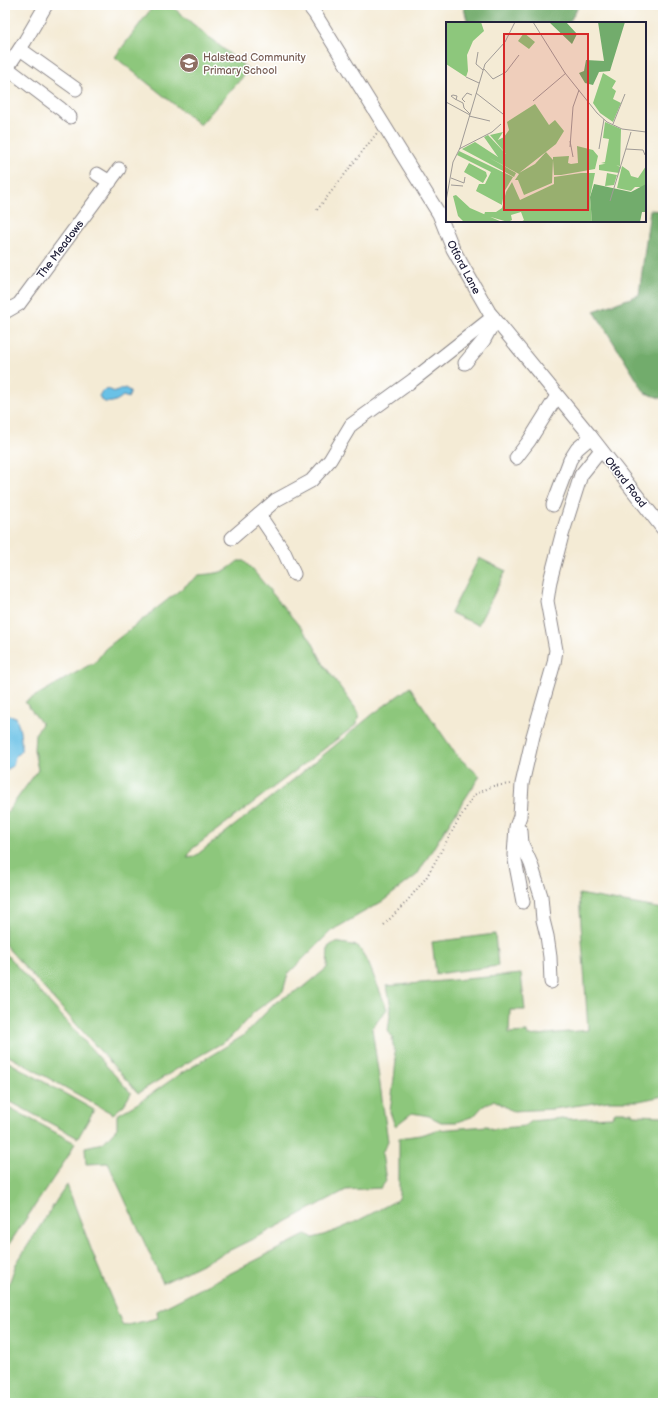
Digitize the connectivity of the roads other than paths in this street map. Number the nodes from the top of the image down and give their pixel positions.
1 (46, 5) edge
2 (308, 5) edge
3 (20, 49) junction
4 (6, 70) edge
5 (76, 89) dead end
6 (70, 118) dead end
7 (119, 169) dead end
8 (97, 174) dead end
9 (110, 182) junction
10 (5, 312) edge
11 (495, 319) junction
12 (465, 363) dead end
13 (557, 396) junction
14 (590, 436) junction
15 (601, 450) junction
16 (516, 458) dead end
17 (553, 505) dead end
18 (259, 515) junction
19 (663, 529) edge
20 (232, 538) dead end
21 (294, 574) dead end
22 (520, 816) junction
23 (523, 902) dead end
24 (551, 982) dead end

1 - 3 street
2 - 11 street, Otford Lane
3 - 4 street
3 - 5 street
4 - 6 street
7 - 9 street, The Meadows
8 - 9 street
9 - 10 street, The Meadows
11 - 12 street
11 - 13 street, Otford Lane
11 - 18 street
13 - 14 street, Otford Lane
13 - 16 street
14 - 15 street, Otford Road
14 - 17 street
15 - 19 street, Otford Road
15 - 22 street
18 - 20 street
18 - 21 street
22 - 23 street
22 - 24 street

